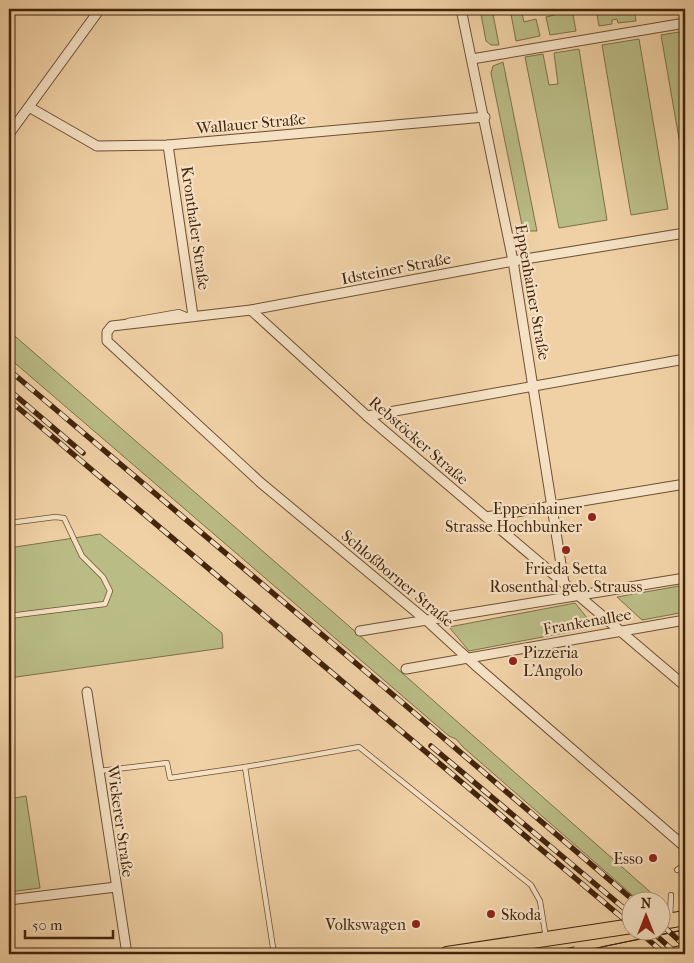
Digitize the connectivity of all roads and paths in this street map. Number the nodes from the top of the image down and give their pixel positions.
1 (100, 9) edge
2 (461, 9) edge
3 (685, 23) edge
4 (472, 59) junction
5 (28, 107) junction
6 (485, 117) junction
7 (9, 134) edge
8 (168, 145) junction
9 (685, 233) edge
10 (513, 261) junction
11 (251, 310) junction
12 (193, 316) junction
13 (112, 326) joint
14 (685, 360) edge
15 (534, 386) junction
16 (367, 416) junction
17 (685, 484) edge
18 (551, 506) junction
19 (486, 517) junction
20 (9, 524) edge
21 (685, 578) edge
22 (564, 583) junction
23 (579, 596) junction
24 (9, 616) edge
25 (427, 620) junction
26 (685, 620) edge
27 (621, 630) junction
28 (360, 631) dead end
29 (467, 658) junction
30 (406, 669) dead end
31 (685, 686) edge
32 (87, 692) dead end
33 (245, 768) junction
34 (99, 771) junction
35 (685, 847) edge
36 (685, 864) edge
37 (677, 870) dead end
38 (116, 887) junction
39 (9, 900) edge
40 (685, 918) edge
41 (672, 920) edge
42 (622, 928) edge
43 (685, 937) edge
44 (546, 939) junction
45 (477, 952) edge
46 (127, 954) edge
47 (274, 954) edge
48 (447, 954) edge
49 (604, 954) edge

1 - 5 street
2 - 4 street, Eppenhainer Straße
3 - 4 street
4 - 6 street, Eppenhainer Straße
5 - 7 street
5 - 8 street, Wallauer Straße
6 - 8 street, Wallauer Straße
6 - 10 street, Eppenhainer Straße
8 - 12 street, Kronthaler Straße
9 - 10 street, Idsteiner Straße
10 - 11 street, Idsteiner Straße
10 - 15 street, Eppenhainer Straße
11 - 12 street, Idsteiner Straße
11 - 16 street, Rebstöcker Straße
12 - 13 street, Idsteiner Straße
13 - 25 street, Schloßborner Straße
14 - 15 street
15 - 16 street
15 - 18 street, Eppenhainer Straße
16 - 19 street, Rebstöcker Straße
17 - 18 street
18 - 19 street
18 - 22 street, Eppenhainer Straße
19 - 22 street, Rebstöcker Straße
20 - 24 lane
21 - 23 street, Frankenallee
22 - 23 street, Rebstöcker Straße
23 - 25 street, Frankenallee
23 - 27 street, Rebstöcker Straße
25 - 28 street, Frankenallee
25 - 29 street, Schloßborner Straße
26 - 27 street, Frankenallee
27 - 29 street, Frankenallee
27 - 31 street, Rebstöcker Straße
29 - 30 street, Frankenallee
29 - 35 street, Schloßborner Straße
32 - 34 street, Wickerer Straße
33 - 34 lane
33 - 44 lane
33 - 47 lane
34 - 38 street, Wickerer Straße
36 - 37 lane
38 - 39 street
38 - 46 street, Wickerer Straße
40 - 41 main road
42 - 44 main road
43 - 49 main road
44 - 45 main road
45 - 48 main road

